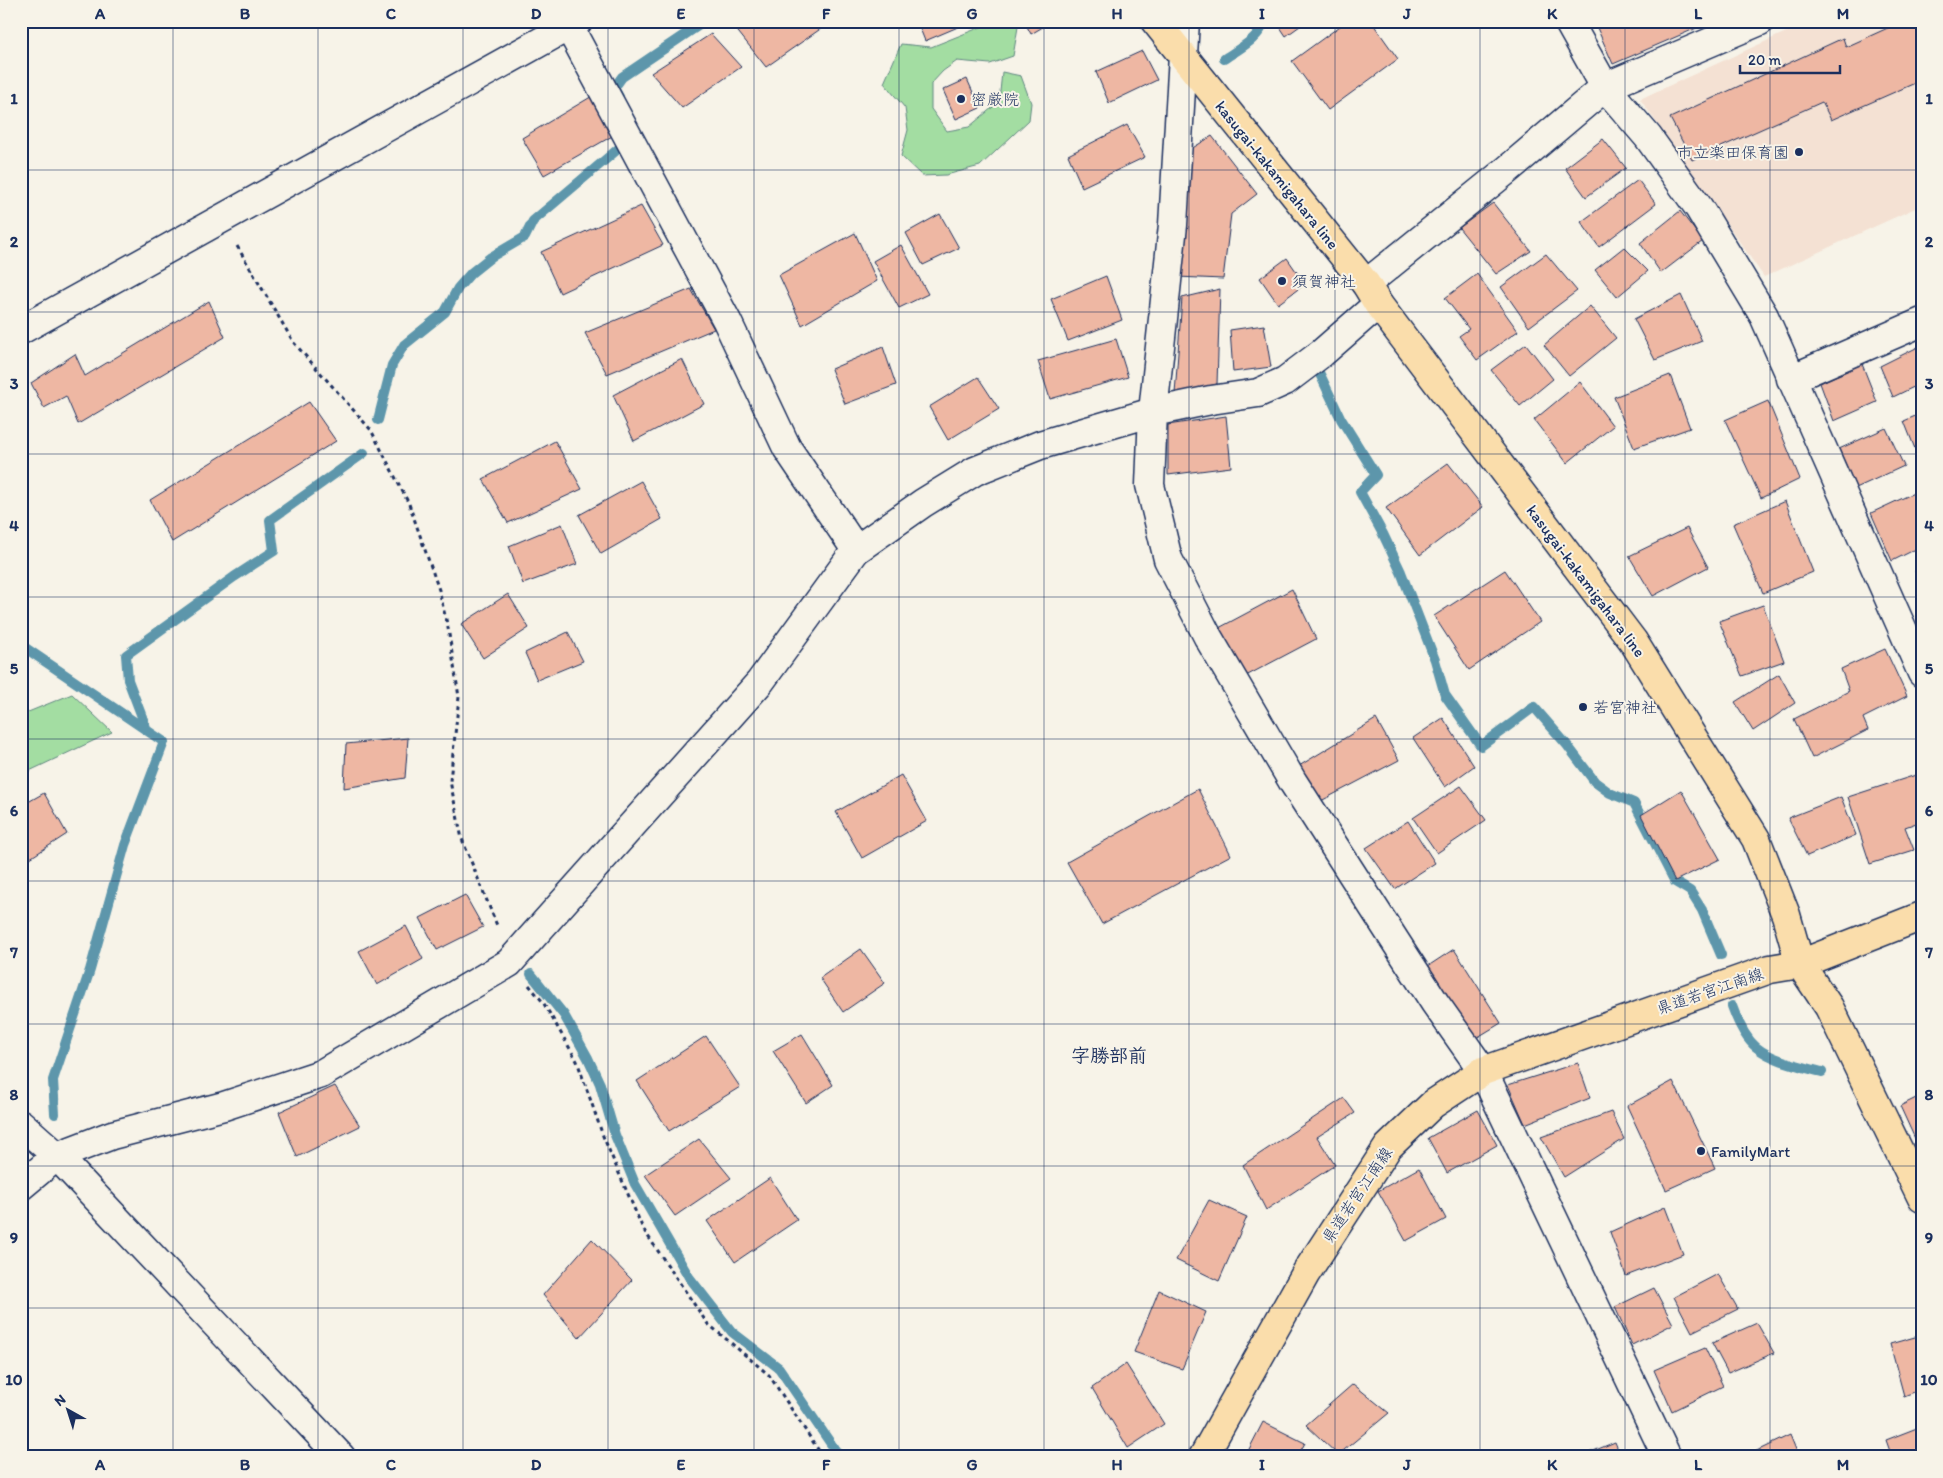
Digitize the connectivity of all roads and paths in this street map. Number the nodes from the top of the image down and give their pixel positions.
1 (1155, 21) edge
2 (1185, 21) edge
3 (1568, 21) edge
4 (1760, 21) edge
5 (571, 23) edge
6 (1183, 59) junction
7 (1605, 86) junction
8 (221, 220) junction
9 (1372, 294) junction
10 (1922, 322) edge
11 (21, 330) edge
12 (1791, 379) junction
13 (1153, 412) junction
14 (856, 550) junction
15 (1922, 673) edge
16 (1922, 916) edge
17 (509, 963) junction
18 (1800, 964) junction
19 (1483, 1071) junction
20 (21, 1124) edge
21 (56, 1156) junction
22 (21, 1186) edge
23 (1922, 1198) edge
24 (341, 1457) edge
25 (823, 1457) edge
26 (1204, 1457) edge
27 (1667, 1457) edge

1 - 6 main road, kasugai-kakamigahara line
2 - 6 street
3 - 7 street
4 - 7 street
5 - 8 street
5 - 14 street
6 - 9 main road, kasugai-kakamigahara line
6 - 13 street
7 - 9 street
7 - 12 street
8 - 11 street
8 - 17 path
9 - 13 street
9 - 18 main road, kasugai-kakamigahara line
10 - 12 street
12 - 15 street
13 - 14 street
13 - 19 street
14 - 17 street
16 - 18 main road, 県道若宮江南線
17 - 21 street
17 - 25 path
18 - 19 main road, 県道若宮江南線
18 - 23 main road, kasugai-kakamigahara line
19 - 26 main road, 県道若宮江南線
19 - 27 street
20 - 21 street
21 - 22 street
21 - 24 street

